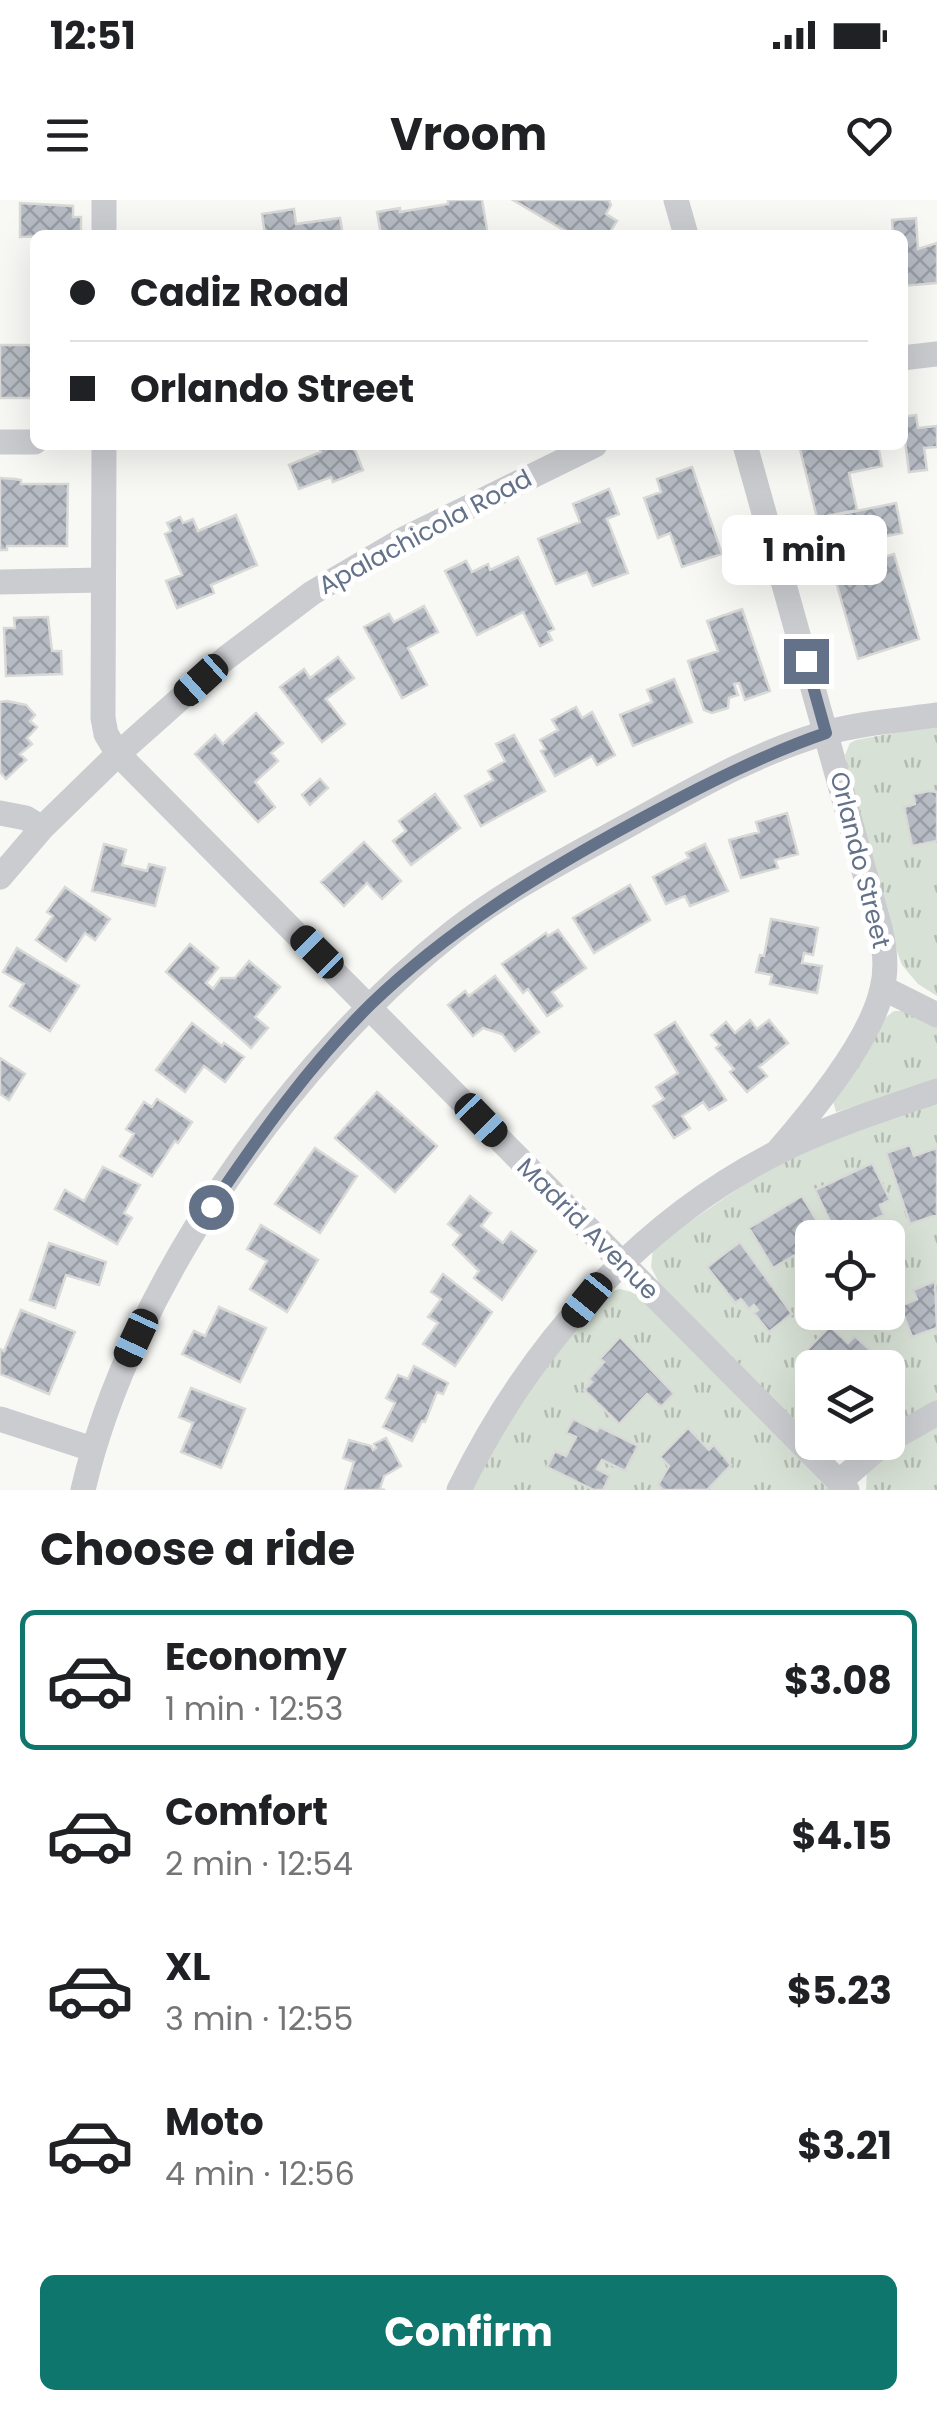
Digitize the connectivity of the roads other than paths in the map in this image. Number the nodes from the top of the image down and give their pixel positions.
1 (104, 200) edge
2 (676, 200) edge
3 (104, 230) edge
4 (685, 230) edge
5 (937, 354) edge
6 (908, 357) edge
7 (0, 442) edge
8 (30, 442) edge
9 (104, 450) edge
10 (585, 450) edge
11 (746, 450) edge
12 (102, 580) junction
13 (0, 582) edge
14 (937, 714) edge
15 (826, 733) junction
16 (118, 754) junction
17 (0, 813) edge
18 (42, 828) junction
19 (0, 877) edge
20 (883, 988) junction
21 (370, 1006) junction
22 (937, 1015) edge
23 (937, 1091) edge
24 (777, 1152) junction
25 (620, 1262) junction
26 (937, 1413) edge
27 (0, 1419) edge
28 (905, 1431) edge
29 (92, 1449) junction
30 (868, 1460) edge
31 (843, 1486) edge
32 (83, 1490) edge
33 (459, 1490) edge

1 - 3 street
2 - 4 street
5 - 6 street
7 - 8 street
9 - 12 street
10 - 16 street, Apalachicola Road
11 - 15 street, Orlando Street
12 - 13 street
12 - 16 street
14 - 15 street
15 - 20 street, Orlando Street
15 - 21 street
16 - 18 street, Apalachicola Road
16 - 21 street, Madrid Avenue
17 - 18 street
18 - 19 street, Apalachicola Road
20 - 22 street
20 - 24 street, Orlando Street
21 - 25 street, Madrid Avenue
21 - 29 street
23 - 24 street
24 - 25 street
25 - 31 street, Madrid Avenue
25 - 33 street
26 - 28 street
27 - 29 street
29 - 32 street
30 - 31 street

